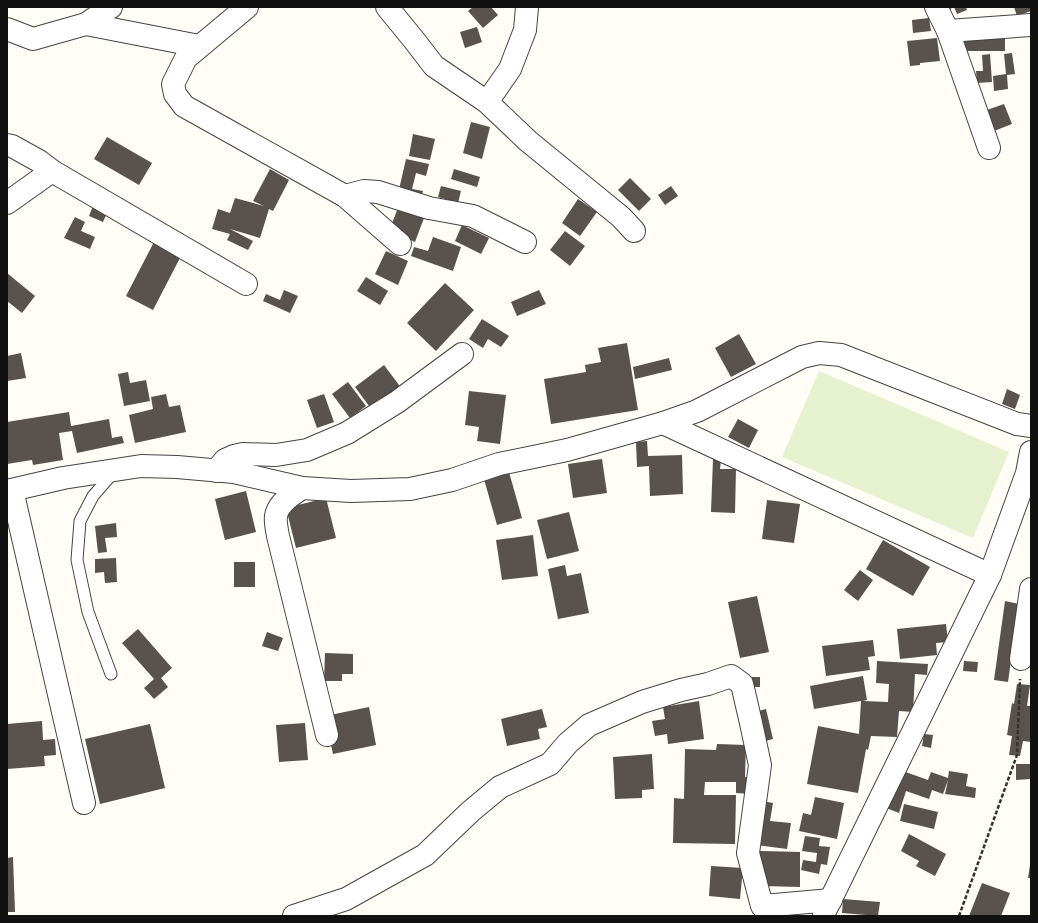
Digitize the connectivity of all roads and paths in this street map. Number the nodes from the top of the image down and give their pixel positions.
1 (111, 7) edge
2 (247, 7) edge
3 (387, 7) edge
4 (528, 7) edge
5 (936, 7) edge
6 (86, 24) junction
7 (1031, 25) edge
8 (7, 30) edge
9 (948, 30) junction
10 (199, 46) junction
11 (487, 102) junction
12 (7, 145) edge
13 (989, 148) dead end
14 (52, 171) junction
15 (344, 196) junction
16 (7, 203) edge
17 (634, 231) dead end
18 (525, 242) dead end
19 (400, 244) dead end
20 (246, 284) dead end
21 (462, 354) dead end
22 (663, 423) junction
23 (1031, 426) edge
24 (1031, 452) edge
25 (116, 470) junction
26 (216, 471) junction
27 (302, 488) junction
28 (9, 490) edge
29 (990, 575) junction
30 (1031, 589) edge
31 (1020, 659) joint
32 (111, 674) dead end
33 (327, 735) dead end
34 (84, 803) dead end
35 (822, 911) edge
36 (294, 916) edge
37 (959, 916) edge

1 - 6 street
2 - 10 street
3 - 11 street
4 - 11 street
5 - 9 street
6 - 8 street
6 - 10 street
7 - 9 street
9 - 13 street
10 - 15 street
11 - 17 street
12 - 14 street
14 - 16 street
14 - 20 street
15 - 18 street
15 - 19 street
21 - 26 street
22 - 23 street
22 - 27 street
22 - 29 street
24 - 29 street
25 - 26 street
25 - 28 street
25 - 32 lane
26 - 27 street
27 - 33 street
28 - 34 street
29 - 35 street
30 - 31 street
31 - 37 path
35 - 36 street

